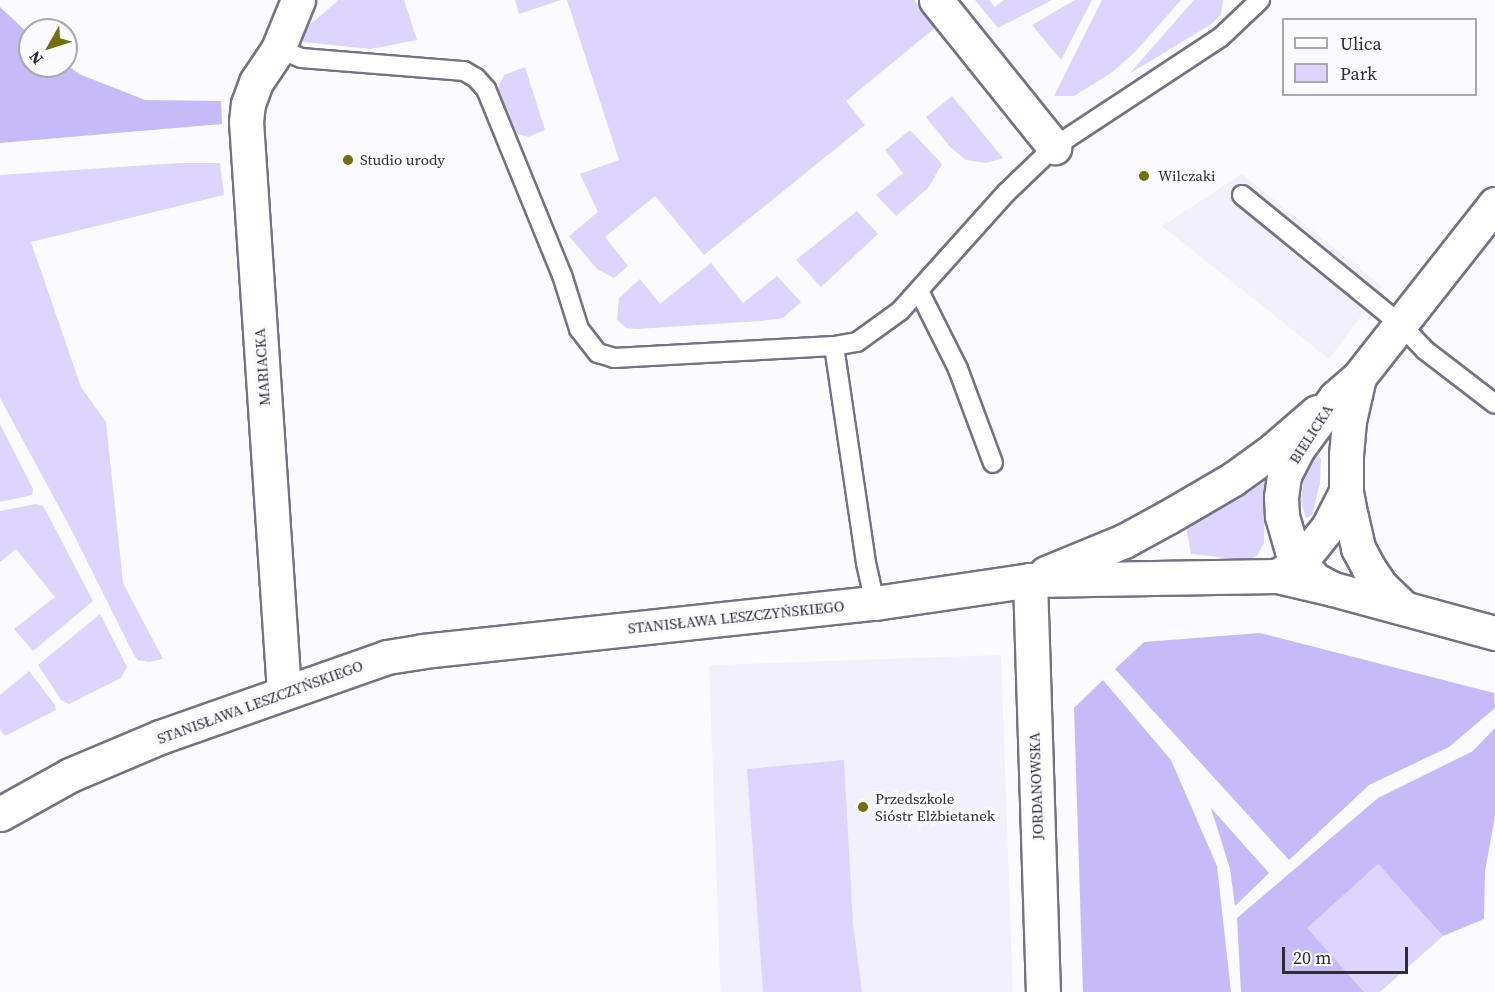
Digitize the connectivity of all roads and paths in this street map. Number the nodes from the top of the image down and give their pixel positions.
1 (298, 0) edge
2 (936, 0) edge
3 (1260, 0) edge
4 (278, 50) junction
5 (1054, 147) junction
6 (1242, 195) dead end
7 (1495, 204) edge
8 (919, 291) junction
9 (1400, 324) junction
10 (834, 346) junction
11 (1347, 387) junction
12 (1495, 404) edge
13 (993, 463) dead end
14 (1346, 492) junction
15 (1289, 569) junction
16 (1030, 580) junction
17 (875, 603) junction
18 (1402, 606) junction
19 (1495, 633) edge
20 (284, 692) junction
21 (0, 814) edge
22 (1043, 992) edge

1 - 4 street, MARIACKA
2 - 5 street
3 - 5 lane
4 - 10 lane
4 - 20 street, MARIACKA
5 - 8 lane
6 - 9 lane
7 - 9 street, BIELICKA
8 - 10 lane
8 - 13 lane
9 - 11 street, BIELICKA
9 - 12 lane
10 - 17 lane
11 - 14 street, BIELICKA
11 - 15 street, BIELICKA
11 - 16 street
14 - 15 street
14 - 18 street, BIELICKA
15 - 16 street, STANISŁAWA LESZCZYŃSKIEGO
15 - 18 street, BIELICKA
16 - 17 street, STANISŁAWA LESZCZYŃSKIEGO
16 - 22 street, JORDANOWSKA
17 - 20 street, STANISŁAWA LESZCZYŃSKIEGO
18 - 19 street
20 - 21 street, STANISŁAWA LESZCZYŃSKIEGO

